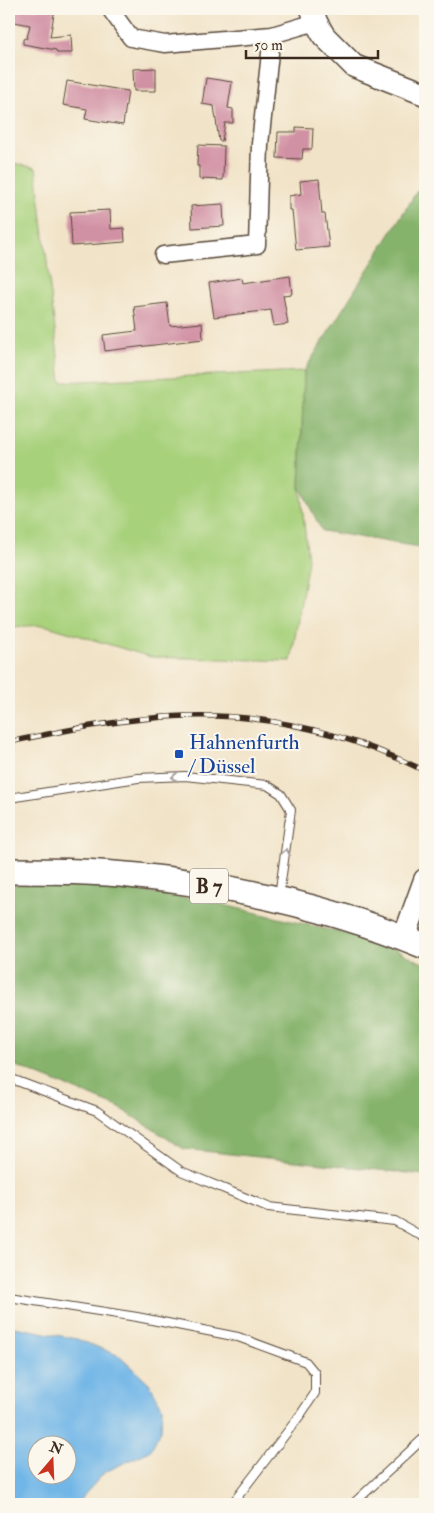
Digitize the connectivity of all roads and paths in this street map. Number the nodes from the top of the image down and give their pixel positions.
1 (110, 9) edge
2 (314, 15) edge
3 (272, 35) junction
4 (425, 94) edge
5 (163, 255) dead end
6 (9, 798) edge
7 (9, 871) edge
8 (425, 880) edge
9 (279, 900) junction
10 (415, 942) edge
11 (9, 1078) edge
12 (425, 1238) edge
13 (9, 1297) edge
14 (425, 1437) edge
15 (232, 1504) edge
16 (353, 1504) edge

1 - 3 street
2 - 3 street
2 - 4 main road
3 - 5 street
9 -> 6 lane
7 - 9 main road, B 7
8 - 10 main road
9 - 10 main road, B 7
11 - 12 lane
13 - 15 lane
14 - 16 lane

